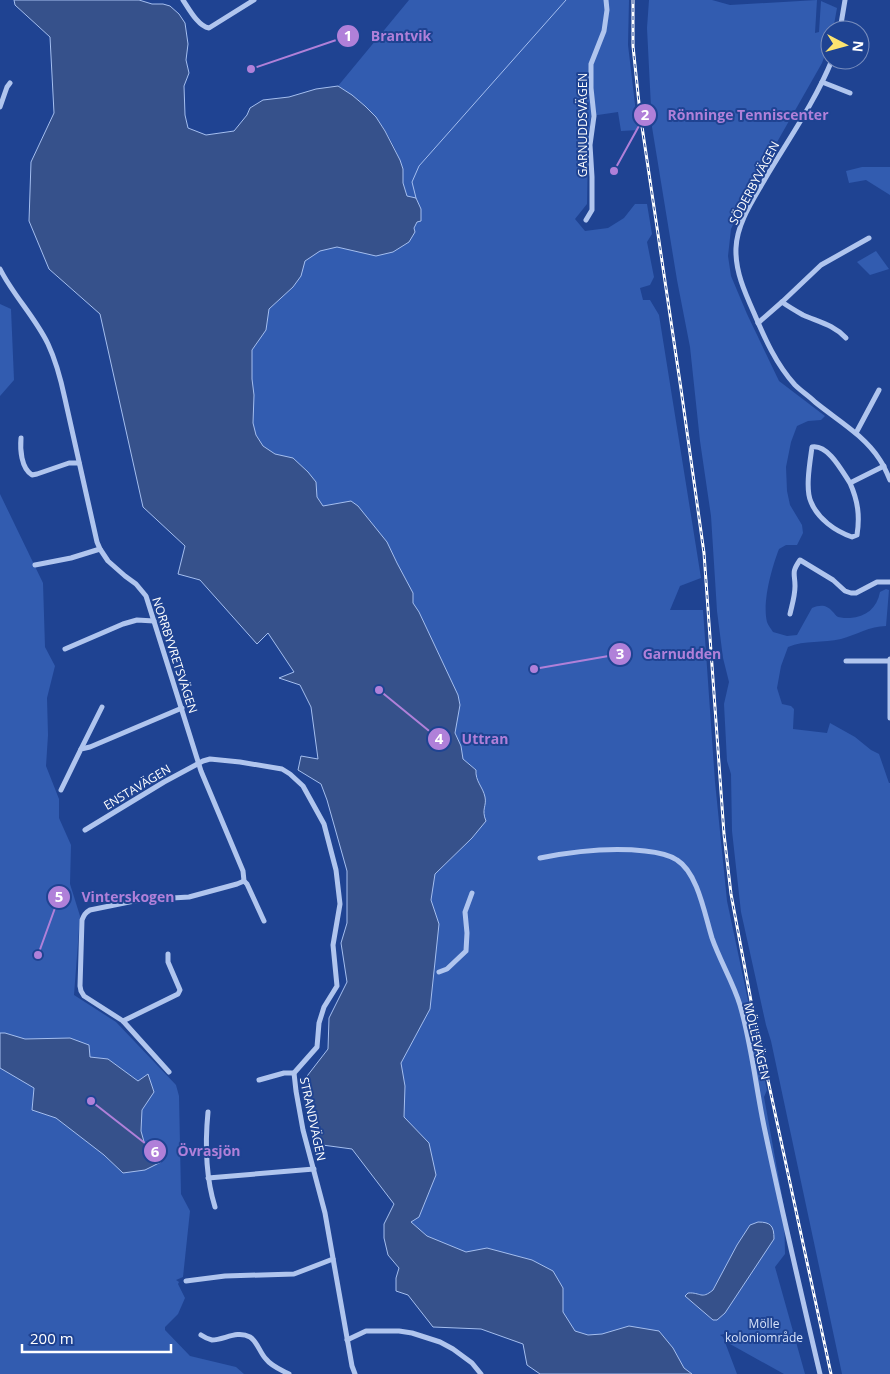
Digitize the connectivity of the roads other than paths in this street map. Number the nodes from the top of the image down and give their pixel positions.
1 (183, 0) edge
2 (254, 0) edge
3 (606, 0) edge
4 (845, 0) edge
5 (842, 20) edge
6 (827, 70) edge
7 (822, 82) junction
8 (10, 83) dead end
9 (850, 93) dead end
10 (0, 107) edge
11 (589, 218) dead end
12 (869, 238) dead end
13 (0, 269) edge
14 (782, 302) junction
15 (758, 323) junction
16 (846, 338) dead end
17 (879, 390) dead end
18 (856, 433) junction
19 (21, 438) dead end
20 (79, 464) junction
21 (884, 466) junction
22 (890, 480) edge
23 (850, 483) junction
24 (100, 549) junction
25 (36, 565) dead end
26 (890, 582) edge
27 (790, 614) dead end
28 (154, 621) junction
29 (65, 649) dead end
30 (890, 660) edge
31 (846, 661) dead end
32 (102, 708) dead end
33 (182, 708) junction
34 (890, 713) edge
35 (890, 718) edge
36 (81, 749) junction
37 (199, 762) junction
38 (61, 790) dead end
39 (85, 830) dead end
40 (540, 858) dead end
41 (244, 881) junction
42 (472, 893) dead end
43 (264, 921) dead end
44 (168, 954) dead end
45 (439, 972) dead end
46 (123, 1021) junction
47 (169, 1072) dead end
48 (294, 1073) junction
49 (259, 1080) dead end
50 (208, 1112) dead end
51 (314, 1169) junction
52 (208, 1178) junction
53 (215, 1208) dead end
54 (333, 1259) junction
55 (186, 1281) dead end
56 (201, 1335) dead end
57 (347, 1340) junction
58 (289, 1374) edge
59 (355, 1374) edge
60 (481, 1374) edge
61 (820, 1374) edge

1 - 2 street
3 - 11 street, GARNUDDSVÄGEN
4 - 5 street
6 - 7 street, SÖDERBYVÄGEN
7 - 9 street
7 - 15 street, SÖDERBYVÄGEN
8 - 10 street
12 - 14 street
13 - 20 street, NORRBYVRETSVÄGEN
14 - 15 street
14 - 16 street
15 - 18 street, SÖDERBYVÄGEN
17 - 18 street
18 - 21 street, SÖDERBYVÄGEN
19 - 20 street
20 - 24 street, NORRBYVRETSVÄGEN
21 - 22 street, SÖDERBYVÄGEN
21 - 23 street
23 - 23 street
24 - 25 street
24 - 28 street, NORRBYVRETSVÄGEN
26 - 27 street
28 - 29 street
28 - 33 street, NORRBYVRETSVÄGEN
30 - 31 street
30 - 34 street
32 - 36 street
33 - 36 street
33 - 37 street, NORRBYVRETSVÄGEN
34 - 35 street
36 - 38 street
37 - 39 street, ENSTAVÄGEN
37 - 41 street, NORRBYVRETSVÄGEN
37 - 48 street, STRANDVÄGEN
40 - 61 street, MÖLLEVÄGEN
41 - 43 street, NORRBYVRETSVÄGEN
41 - 46 street
42 - 45 street
44 - 46 street
46 - 47 street
48 - 49 street
48 - 51 street, STRANDVÄGEN
50 - 52 street
51 - 52 street
51 - 54 street, STRANDVÄGEN
52 - 53 street
54 - 55 street
54 - 57 street, STRANDVÄGEN
56 - 58 street
57 - 59 street, STRANDVÄGEN
57 - 60 street

